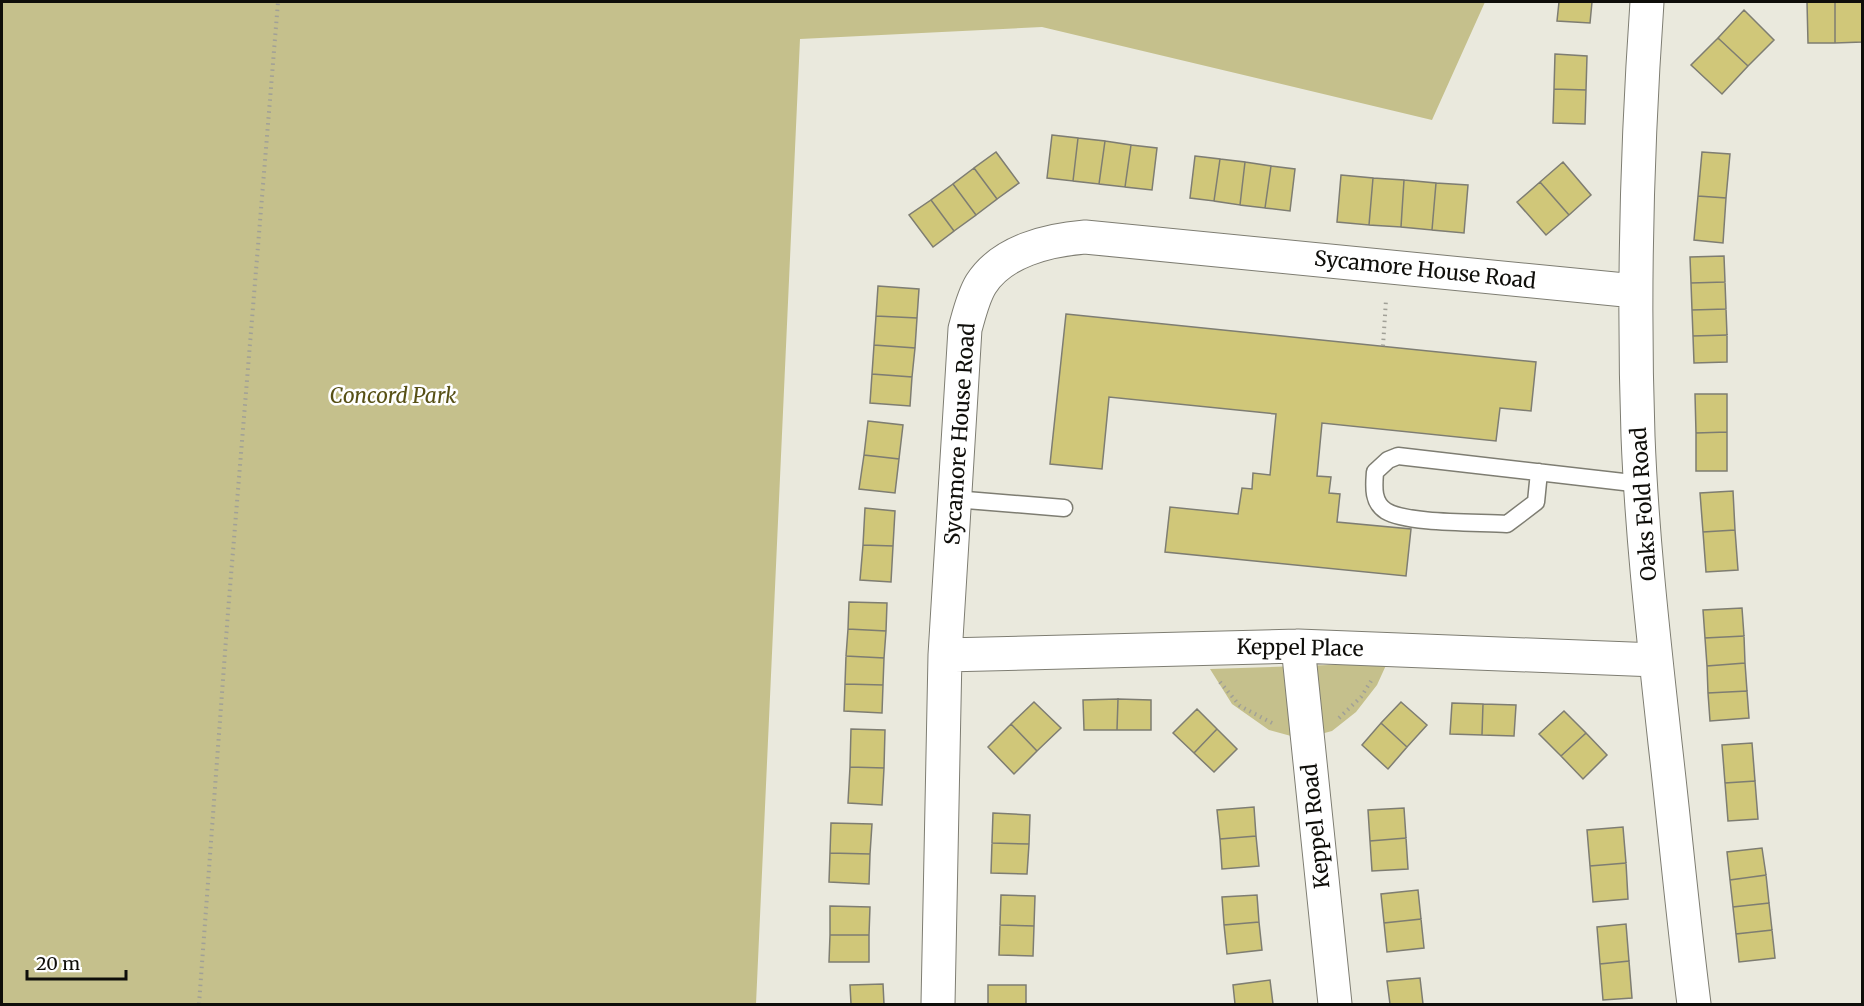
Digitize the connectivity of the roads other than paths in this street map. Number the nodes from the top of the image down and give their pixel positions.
1 (1647, 2) edge
2 (1635, 291) junction
3 (1539, 472) junction
4 (1641, 484) junction
5 (954, 499) junction
6 (1065, 508) dead end
7 (1298, 646) junction
8 (945, 655) junction
9 (1656, 660) junction
10 (938, 1005) edge
11 (1335, 1005) edge
12 (1694, 1005) edge

1 - 2 street, Oaks Fold Road
2 - 4 street, Oaks Fold Road
2 - 5 street, Sycamore House Road
3 - 3 lane
3 - 4 lane
4 - 9 street, Oaks Fold Road
5 - 6 lane
5 - 8 street, Sycamore House Road
7 - 8 street, Keppel Place
7 - 9 street, Keppel Place
7 - 11 street, Keppel Road
8 - 10 street, Sycamore House Road
9 - 12 street, Oaks Fold Road

